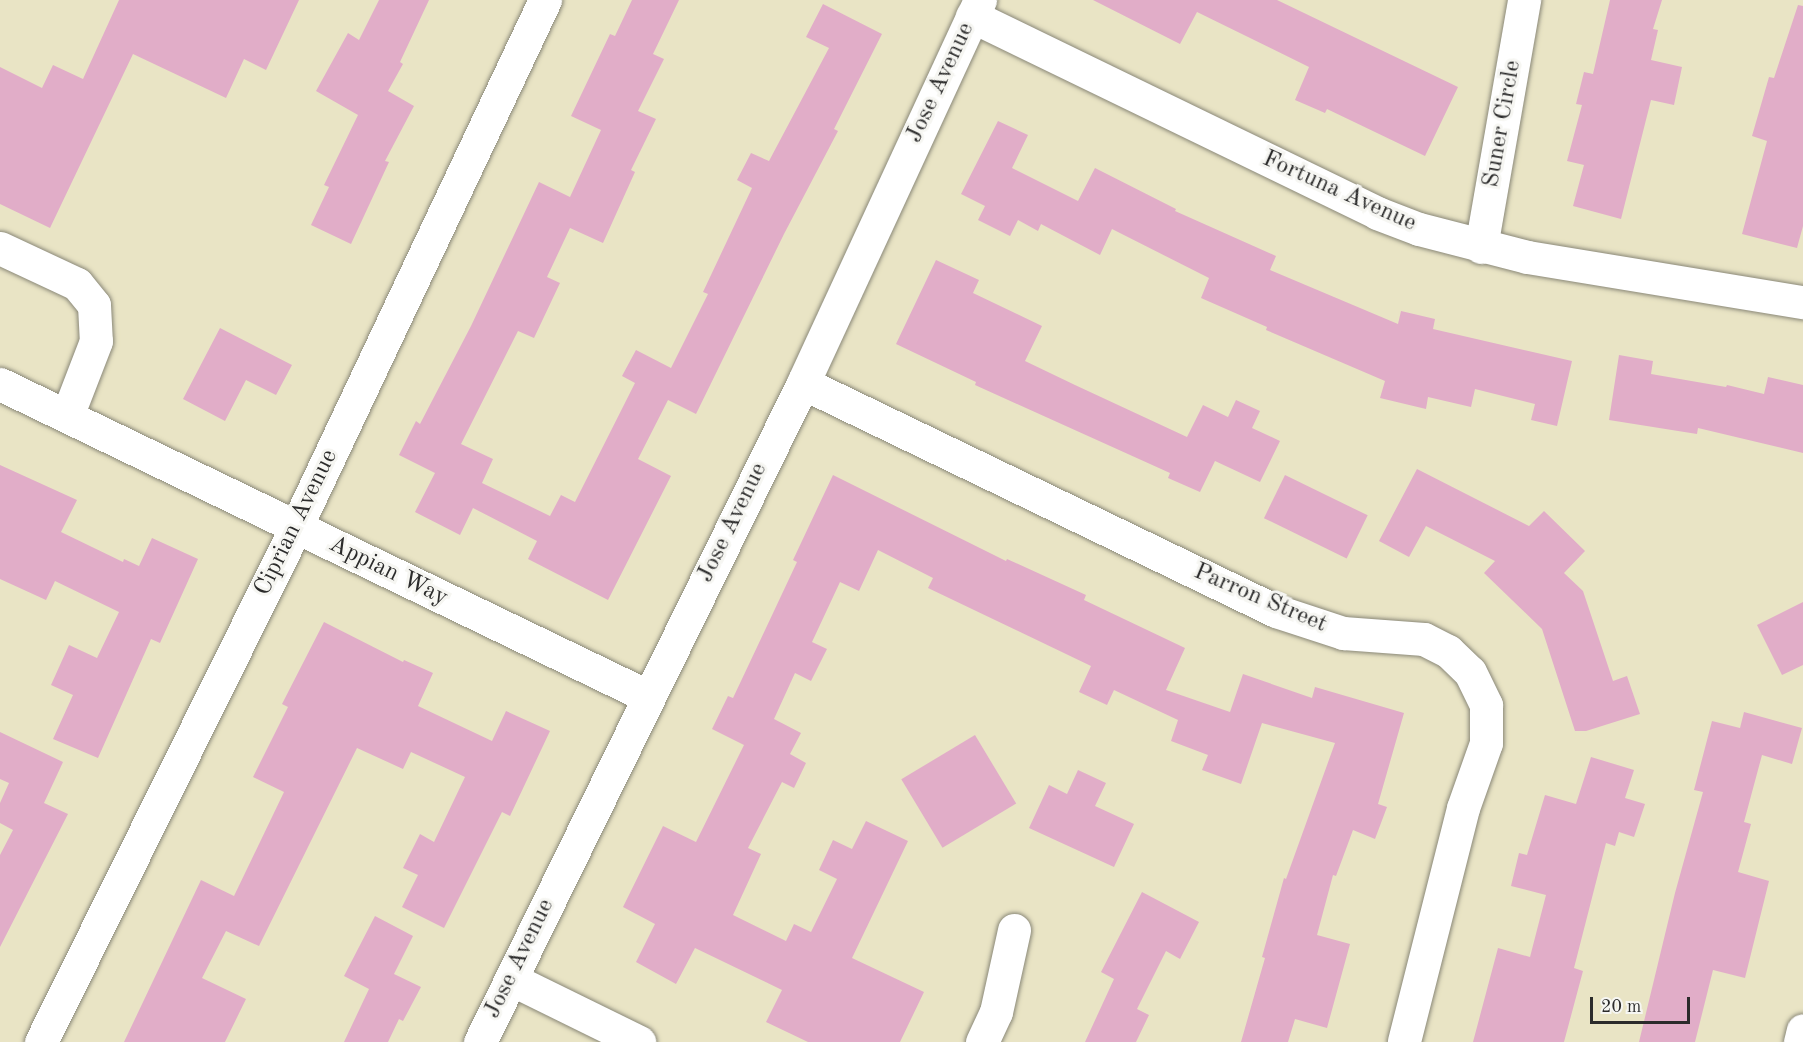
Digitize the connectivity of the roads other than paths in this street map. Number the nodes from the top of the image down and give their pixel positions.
1 (545, 0) edge
2 (1524, 0) edge
3 (976, 8) edge
4 (1481, 247) junction
5 (0, 248) edge
6 (1803, 302) edge
7 (803, 383) junction
8 (0, 384) edge
9 (67, 416) junction
10 (296, 527) junction
11 (647, 696) junction
12 (1014, 930) dead end
13 (511, 979) junction
14 (1803, 1030) edge
15 (41, 1042) edge
16 (480, 1042) edge
17 (639, 1042) edge
18 (982, 1042) edge
19 (1404, 1042) edge
20 (1800, 1042) edge

1 - 10 street, Ciprian Avenue
2 - 4 street, Suner Circle
3 - 4 street, Fortuna Avenue
3 - 7 street, Jose Avenue
4 - 6 street, Fortuna Avenue
5 - 9 street
7 - 11 street, Jose Avenue
7 - 19 street, Parron Street
8 - 9 street, Appian Way
9 - 10 street, Appian Way
10 - 11 street, Appian Way
10 - 15 street, Ciprian Avenue
11 - 13 street, Jose Avenue
12 - 18 street
13 - 16 street, Jose Avenue
13 - 17 street
14 - 20 street

